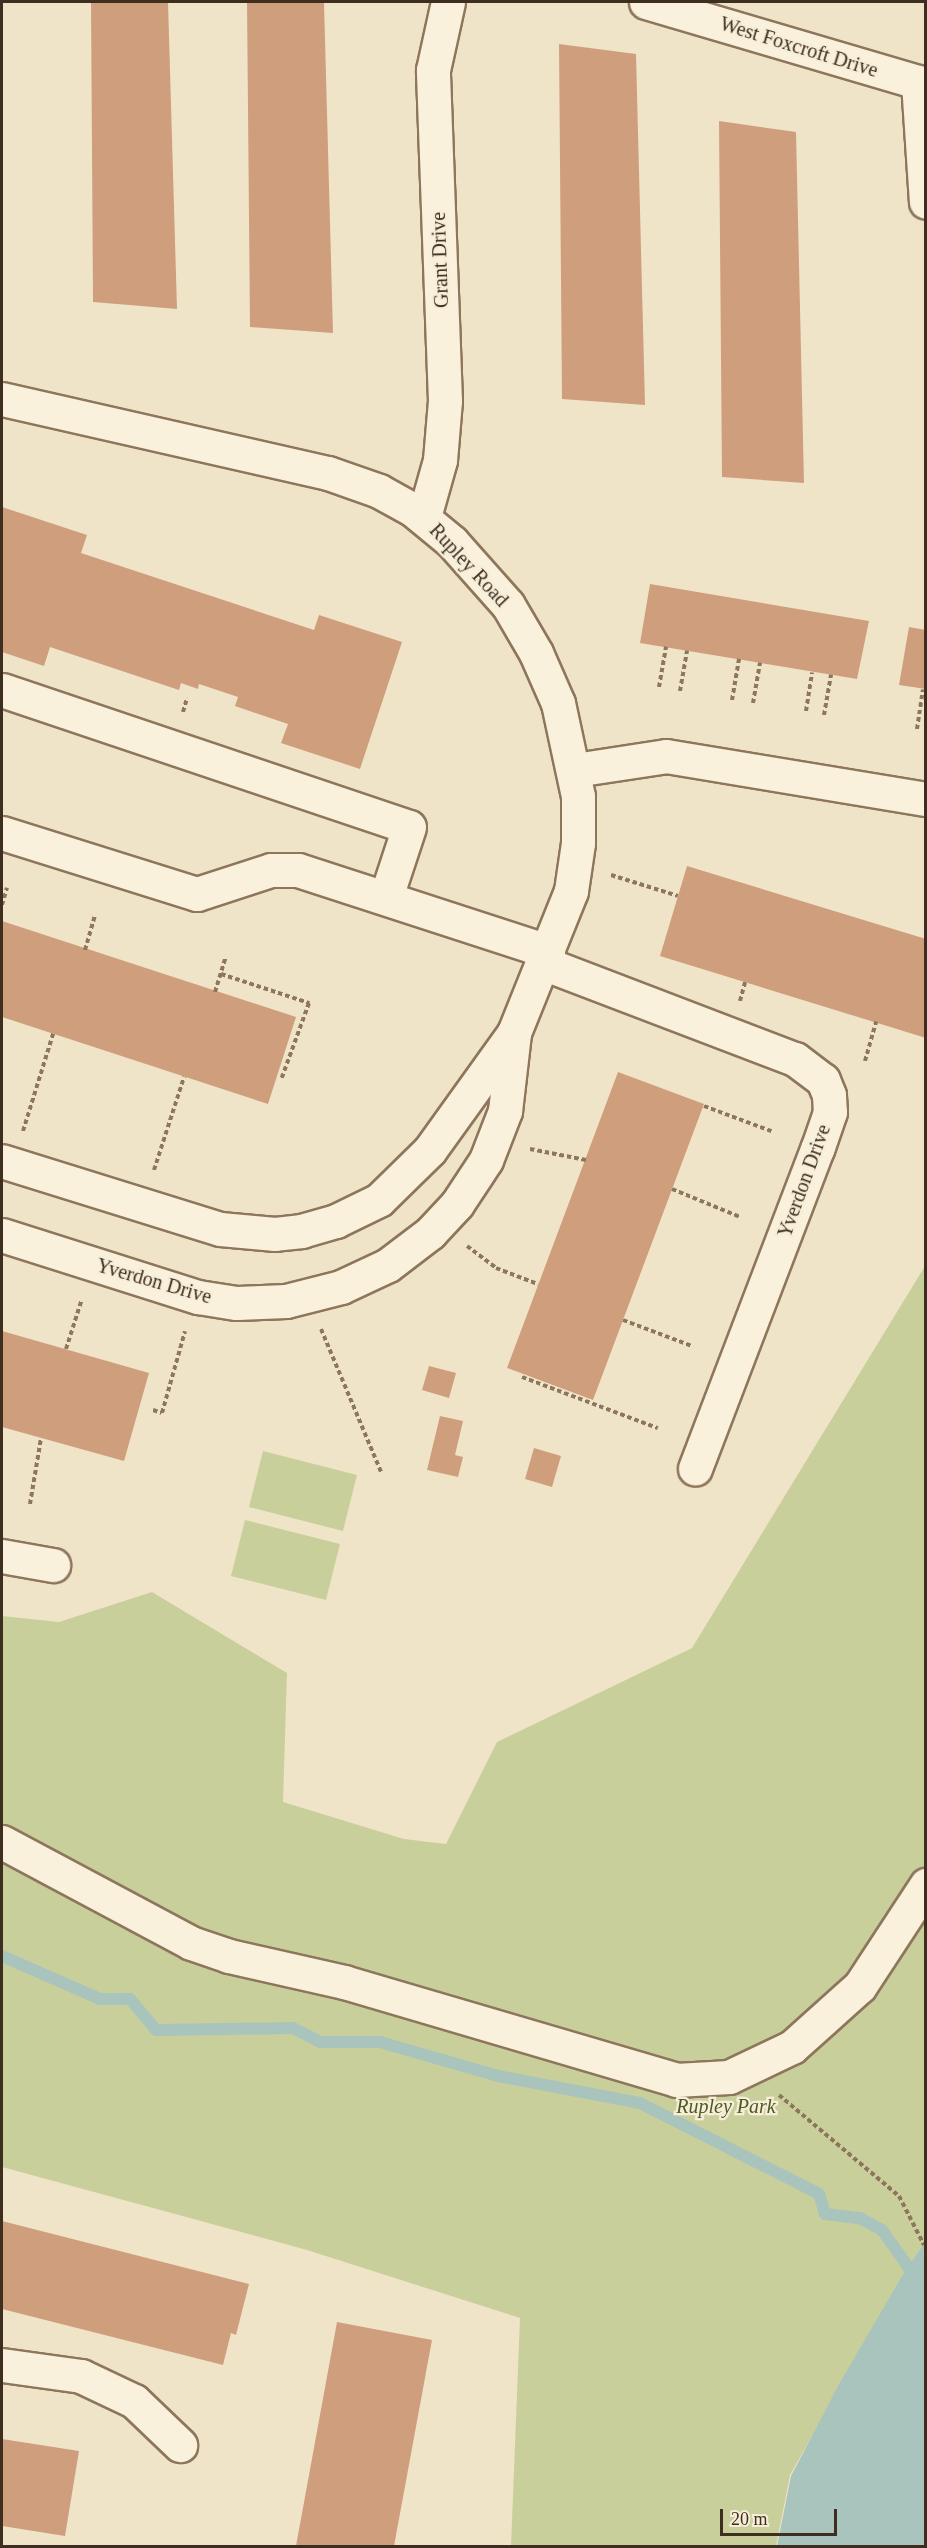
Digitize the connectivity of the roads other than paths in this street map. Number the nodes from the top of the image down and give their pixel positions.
1 (448, 2) edge
2 (646, 2) edge
3 (922, 81) edge
4 (926, 202) edge
5 (2, 399) edge
6 (424, 518) junction
7 (2, 690) edge
8 (575, 771) junction
9 (926, 799) edge
10 (2, 833) edge
11 (386, 897) junction
12 (546, 957) junction
13 (514, 1033) junction
14 (2, 1161) edge
15 (2, 1235) edge
16 (695, 1468) dead end
17 (2, 1556) edge
18 (53, 1565) dead end
19 (2, 1842) edge
20 (926, 1885) edge
21 (2, 2365) edge
22 (180, 2445) dead end

1 - 6 street, Grant Drive
2 - 3 street, West Foxcroft Drive
3 - 4 street
5 - 6 street, Rupley Road
6 - 8 street, Rupley Road
7 - 11 street
8 - 9 street
8 - 12 street, Rupley Road
10 - 11 street
11 - 12 street
12 - 13 street, Yverdon Drive
12 - 16 street, Yverdon Drive
13 - 14 street, Yverdon Drive
13 - 15 street, Yverdon Drive
17 - 18 street
19 - 20 street
21 - 22 street

